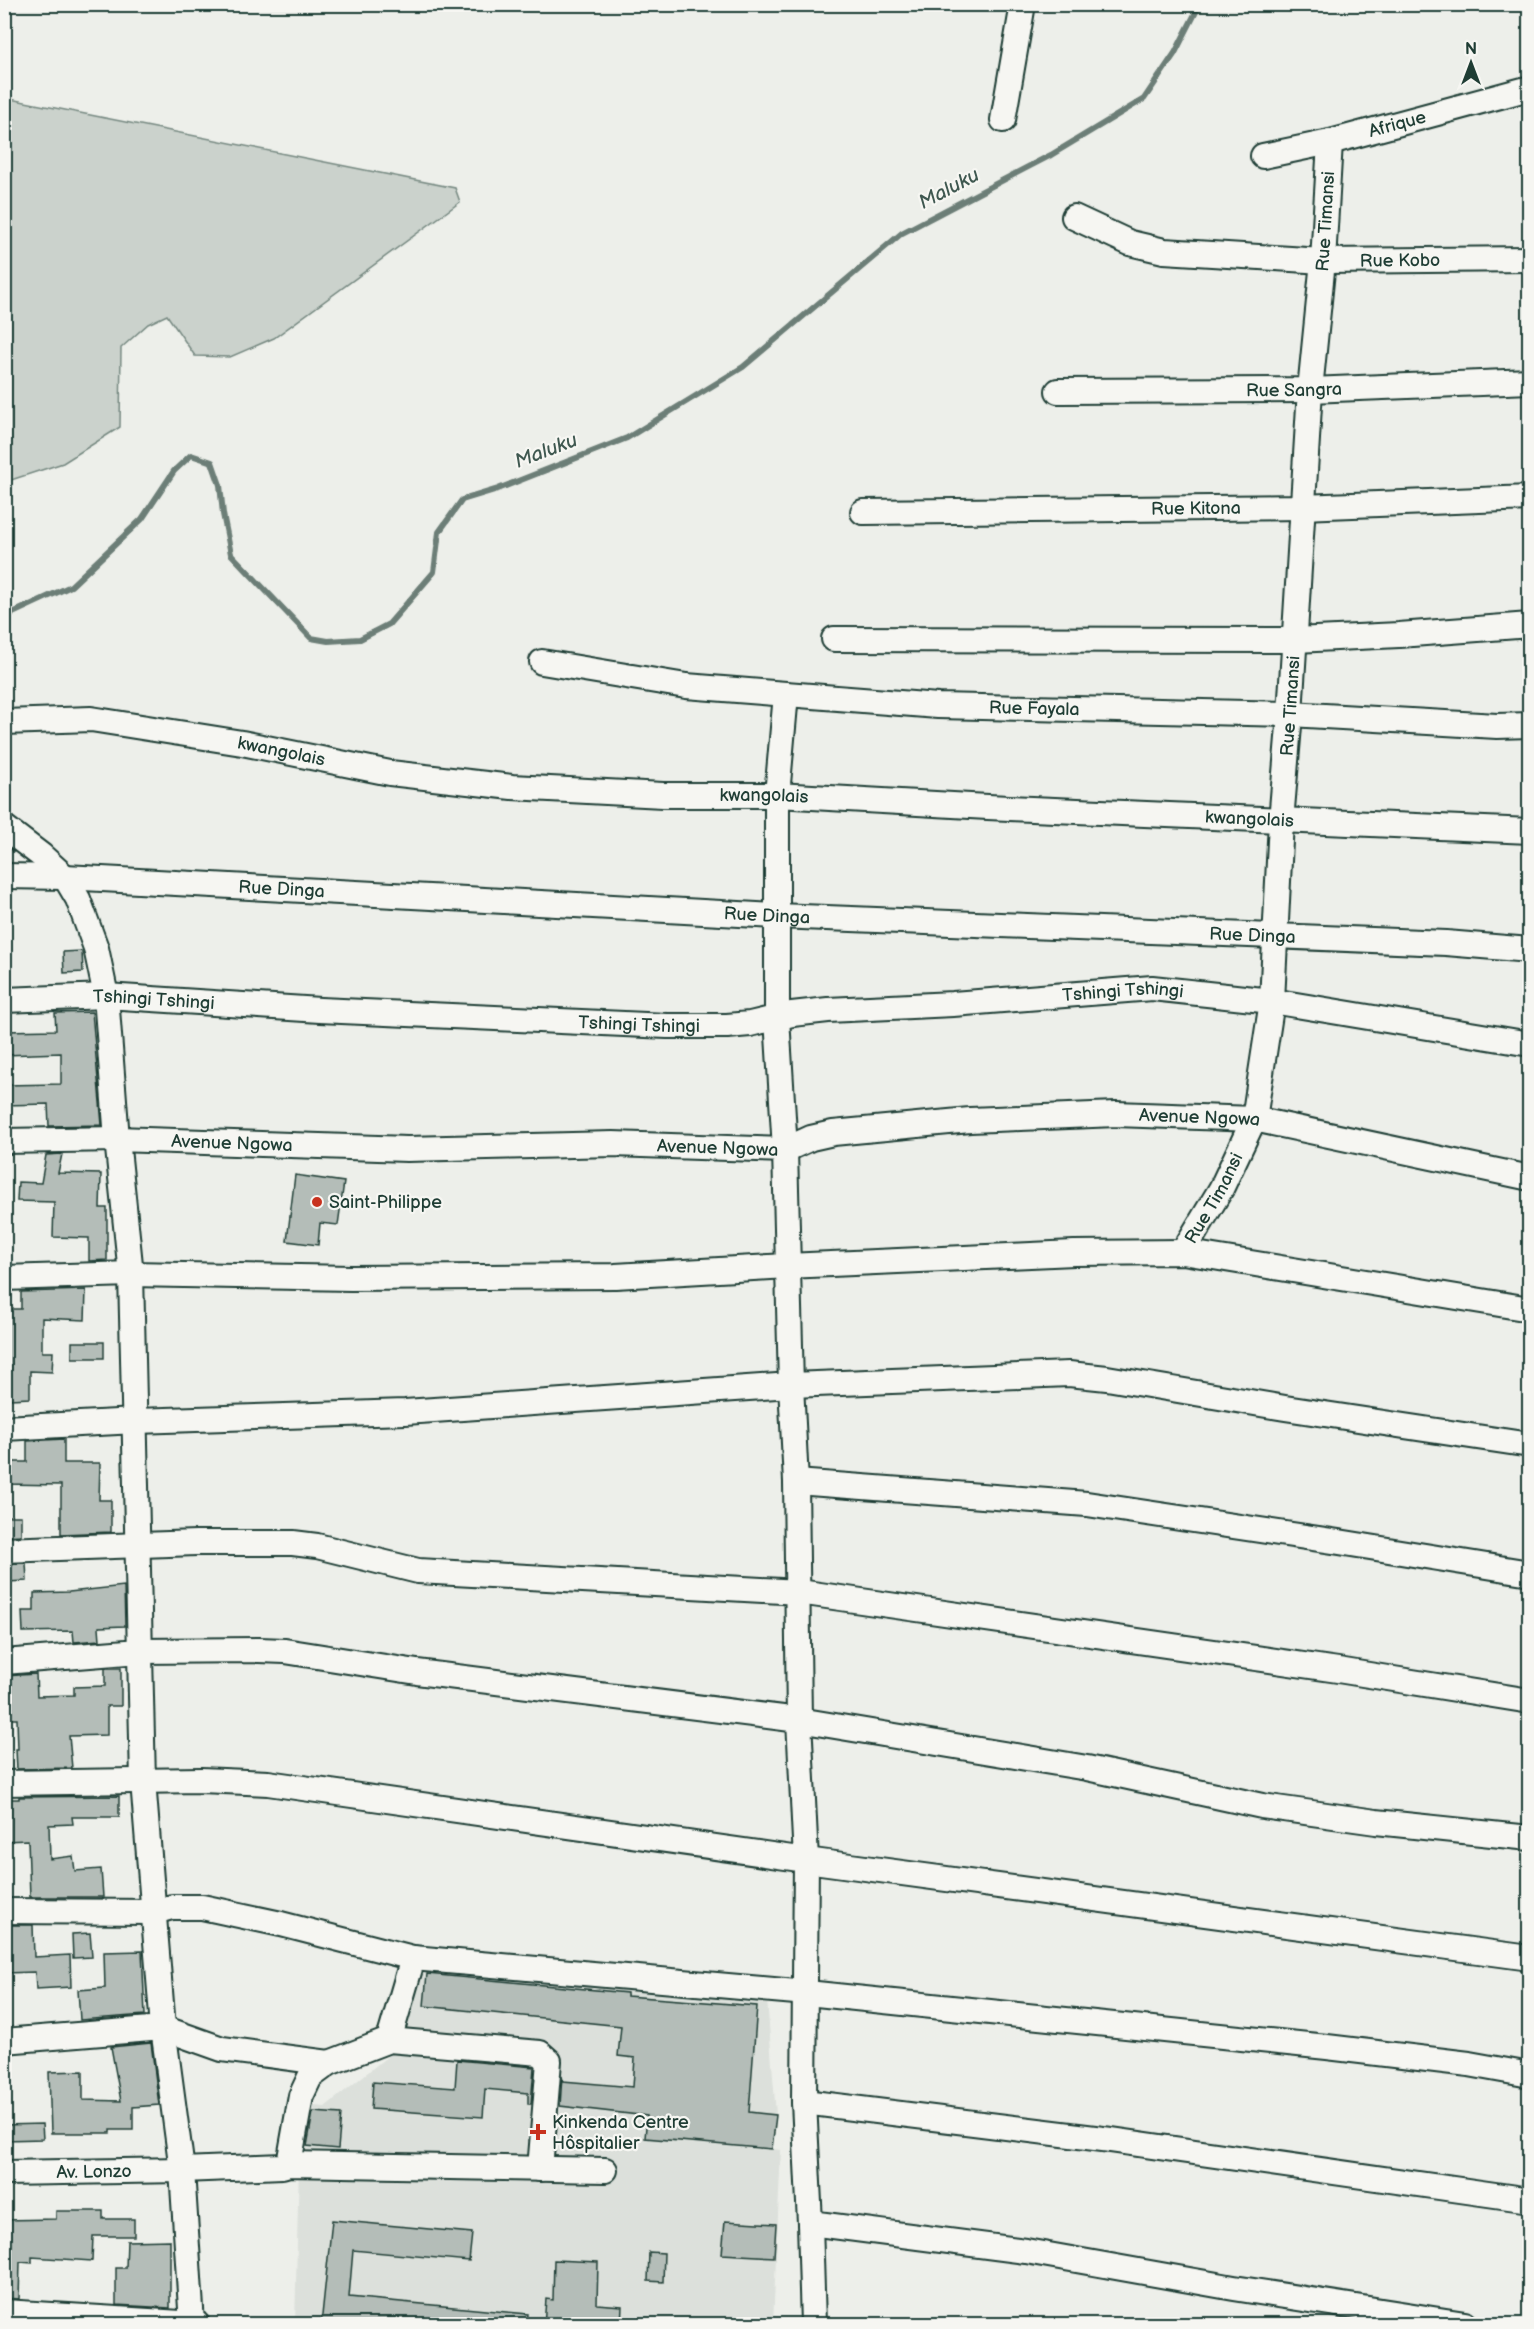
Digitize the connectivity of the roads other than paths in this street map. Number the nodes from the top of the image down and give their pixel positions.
1 (1023, 4) edge
2 (1530, 88) edge
3 (1003, 120) dead end
4 (1330, 142) junction
5 (1263, 156) dead end
6 (1074, 217) dead end
7 (1530, 259) edge
8 (1323, 261) junction
9 (1530, 381) edge
10 (1310, 390) junction
11 (1058, 391) dead end
12 (1530, 498) edge
13 (1302, 507) junction
14 (863, 512) dead end
15 (1530, 625) edge
16 (834, 639) dead end
17 (1295, 640) junction
18 (542, 662) dead end
19 (786, 694) junction
20 (1290, 714) junction
21 (4, 722) edge
22 (1530, 726) edge
23 (777, 795) junction
24 (1281, 821) junction
25 (4, 827) edge
26 (1530, 831) edge
27 (4, 876) edge
28 (65, 877) junction
29 (777, 916) junction
30 (1275, 937) junction
31 (1530, 950) edge
32 (106, 996) junction
33 (4, 999) edge
34 (1272, 1001) junction
35 (777, 1018) junction
36 (1530, 1044) edge
37 (1254, 1119) junction
38 (117, 1139) junction
39 (4, 1141) edge
40 (785, 1150) junction
41 (1530, 1178) edge
42 (1183, 1251) junction
43 (787, 1266) junction
44 (131, 1274) junction
45 (4, 1278) edge
46 (1530, 1309) edge
47 (791, 1385) junction
48 (136, 1421) junction
49 (4, 1428) edge
50 (1530, 1445) edge
51 (796, 1482) junction
52 (138, 1546) junction
53 (4, 1550) edge
54 (1530, 1573) edge
55 (799, 1592) junction
56 (139, 1651) junction
57 (4, 1662) edge
58 (1530, 1701) edge
59 (799, 1720) junction
60 (143, 1781) junction
61 (4, 1783) edge
62 (1530, 1838) edge
63 (806, 1860) junction
64 (4, 1911) edge
65 (154, 1912) junction
66 (412, 1958) junction
67 (1530, 1959) edge
68 (807, 1993) junction
69 (163, 2028) junction
70 (389, 2040) junction
71 (4, 2041) edge
72 (329, 2063) junction
73 (1530, 2075) edge
74 (804, 2102) junction
75 (289, 2164) junction
76 (540, 2169) junction
77 (182, 2170) junction
78 (605, 2170) dead end
79 (4, 2173) edge
80 (1530, 2200) edge
81 (810, 2223) junction
82 (4, 2312) edge
83 (192, 2324) edge
84 (197, 2325) edge
85 (813, 2325) edge
86 (1465, 2325) edge

1 - 3 street
2 - 4 street, Afrique
4 - 5 street, Afrique
4 - 8 street, Rue Timansi
6 - 8 street, Rue Kobo
7 - 8 street, Rue Kobo
8 - 10 street, Rue Timansi
9 - 10 street, Rue Sangra
10 - 11 street, Rue Sangra
10 - 13 street, Rue Timansi
12 - 13 street, Rue Kitona
13 - 14 street, Rue Kitona
13 - 17 street, Rue Timansi
15 - 17 street
16 - 17 street
17 - 20 street, Rue Timansi
18 - 19 street, Rue Fayala
19 - 20 street, Rue Fayala
19 - 23 street
20 - 22 street, Rue Fayala
20 - 24 street, Rue Timansi
21 - 23 street, kwangolais
23 - 24 street, kwangolais
23 - 29 street
24 - 26 street, kwangolais
24 - 30 street, Rue Timansi
25 - 28 street
27 - 28 street, Rue Dinga
28 - 29 street, Rue Dinga
28 - 32 street
29 - 30 street, Rue Dinga
29 - 35 street
30 - 31 street, Rue Dinga
30 - 34 street, Rue Timansi
32 - 33 street, Tshingi Tshingi
32 - 35 street, Tshingi Tshingi
32 - 38 street
34 - 35 street, Tshingi Tshingi
34 - 36 street, Tshingi Tshingi
34 - 37 street, Rue Timansi
35 - 40 street
37 - 40 street, Avenue Ngowa
37 - 41 street, Avenue Ngowa
37 - 42 street, Rue Timansi
38 - 39 street, Avenue Ngowa
38 - 40 street, Avenue Ngowa
38 - 44 street
40 - 43 street
42 - 43 street
42 - 46 street
43 - 44 street
43 - 47 street
44 - 45 street
44 - 48 street
47 - 48 street
47 - 50 street
47 - 51 street
48 - 49 street
48 - 52 street
51 - 54 street
51 - 55 street
52 - 53 street
52 - 55 street
52 - 56 street
55 - 58 street
55 - 59 street
56 - 57 street
56 - 59 street
56 - 60 street
59 - 62 street
59 - 63 street
60 - 61 street
60 - 63 street
60 - 65 street
63 - 67 street
63 - 68 street
64 - 65 street
65 - 66 street
65 - 69 street
66 - 68 street
66 - 70 street
68 - 73 street
68 - 74 street
69 - 71 street
69 - 72 street
69 - 77 street
70 - 72 street
70 - 76 street
72 - 75 street
74 - 80 street
74 - 81 street
75 - 76 street, Av. Lonzo
75 - 77 street, Av. Lonzo
76 - 78 street, Av. Lonzo
77 - 79 street, Av. Lonzo
77 - 83 street
81 - 85 street
81 - 86 street
82 - 83 street
83 - 84 street

